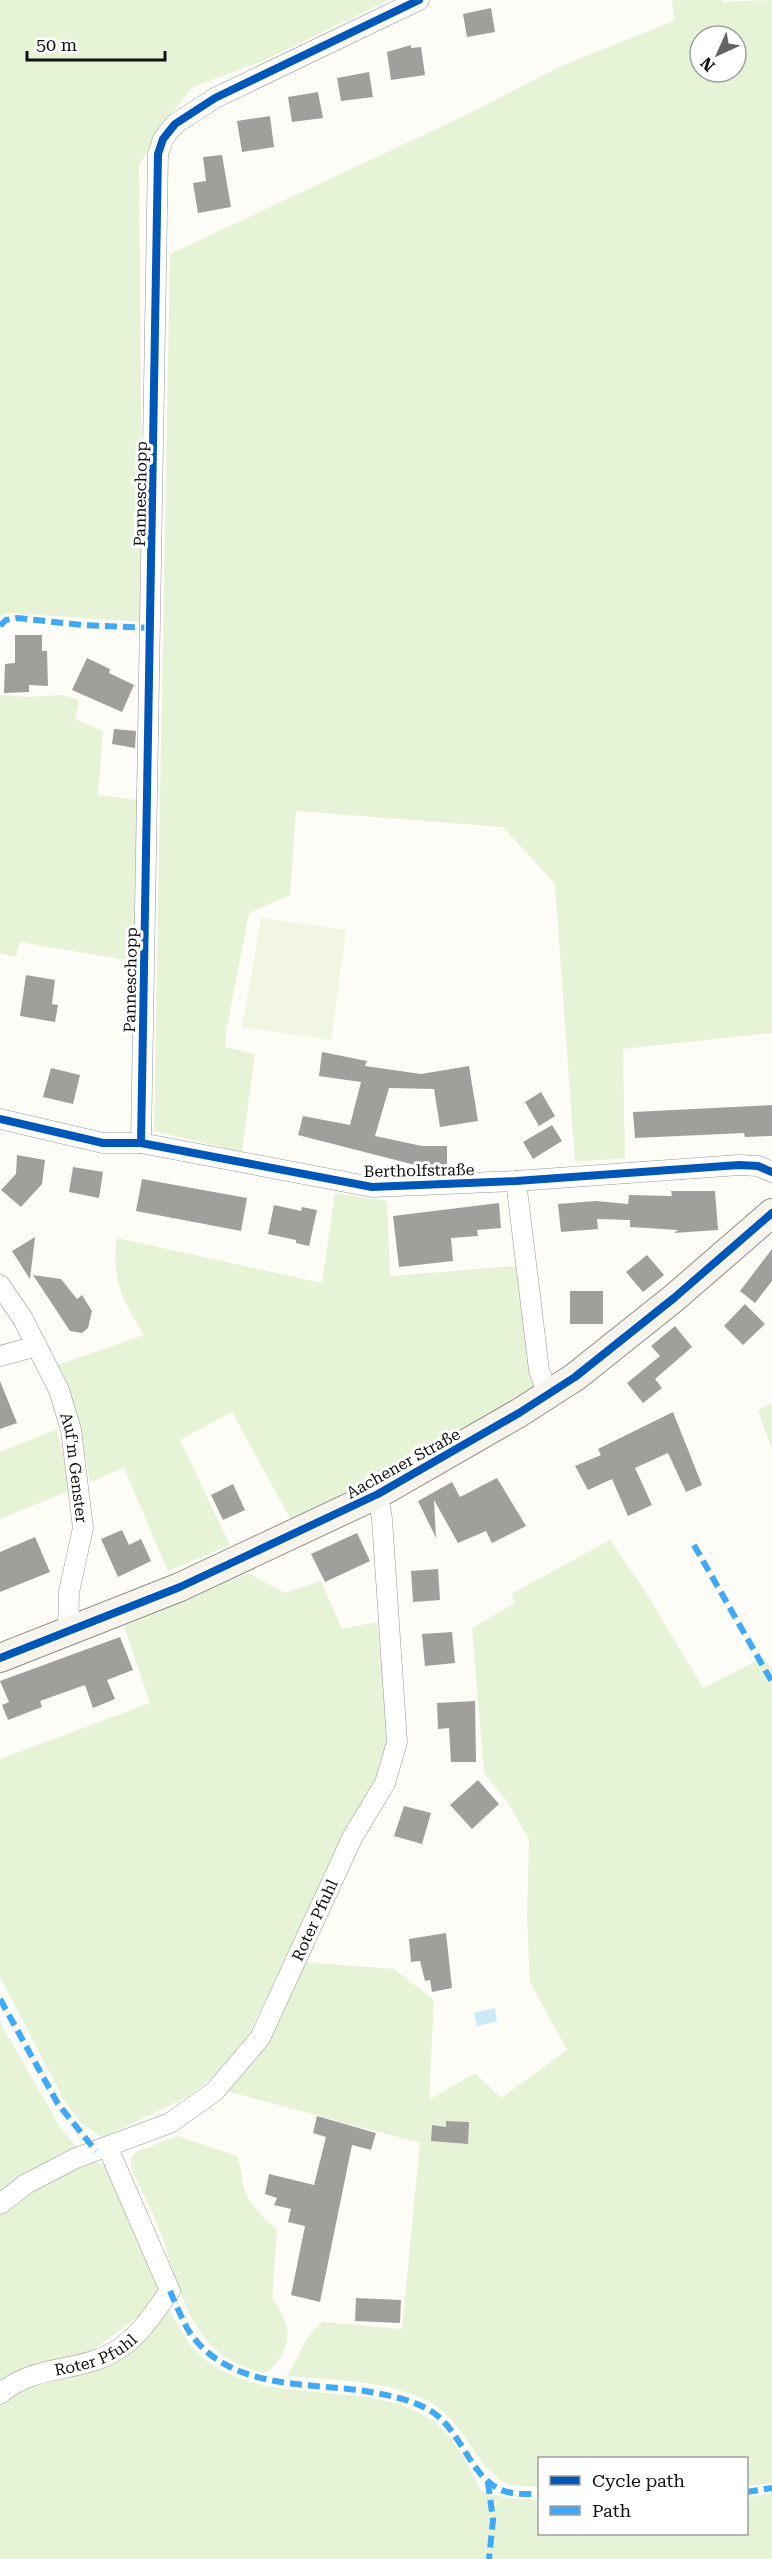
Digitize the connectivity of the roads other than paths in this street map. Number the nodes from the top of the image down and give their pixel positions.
1 (419, 0) edge
2 (0, 1119) edge
3 (141, 1143) junction
4 (772, 1172) edge
5 (516, 1181) junction
6 (772, 1213) edge
7 (0, 1285) edge
8 (37, 1346) junction
9 (0, 1356) edge
10 (548, 1395) junction
11 (378, 1494) junction
12 (68, 1630) junction
13 (0, 1658) edge
14 (108, 2148) junction
15 (0, 2204) edge
16 (0, 2394) edge

1 - 3 street, Panneschopp
2 - 3 street, Bertholfstraße
3 - 5 street, Bertholfstraße
4 - 5 street, Bertholfstraße
5 - 10 street
6 - 10 street, Aachener Straße
7 - 8 street, Auf'm Genster
8 - 9 street
8 - 12 street, Auf'm Genster
10 - 11 street, Aachener Straße
11 - 12 street, Aachener Straße
11 - 14 street, Roter Pfuhl
12 - 13 street, Aachener Straße
14 - 15 street, Roter Pfuhl
14 - 16 street, Roter Pfuhl

